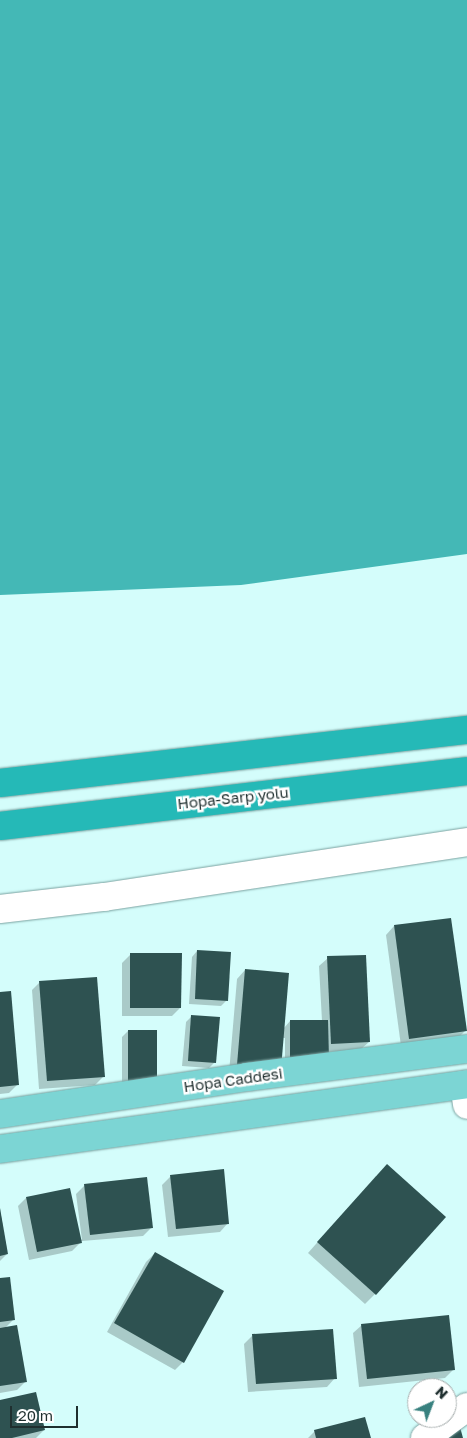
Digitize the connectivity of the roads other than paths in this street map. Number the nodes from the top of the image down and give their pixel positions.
1 (467, 730) edge
2 (467, 772) edge
3 (0, 783) edge
4 (0, 826) edge
5 (467, 842) edge
6 (0, 910) edge
7 (467, 1049) edge
8 (466, 1091) edge
9 (0, 1114) edge
10 (0, 1149) edge
11 (467, 1407) edge
12 (425, 1438) edge

1 - 3 highway
2 - 4 highway, Hopa-Sarp yolu
5 - 6 street
7 - 9 main road, Hopa Caddesi
8 - 10 main road
11 - 12 street

